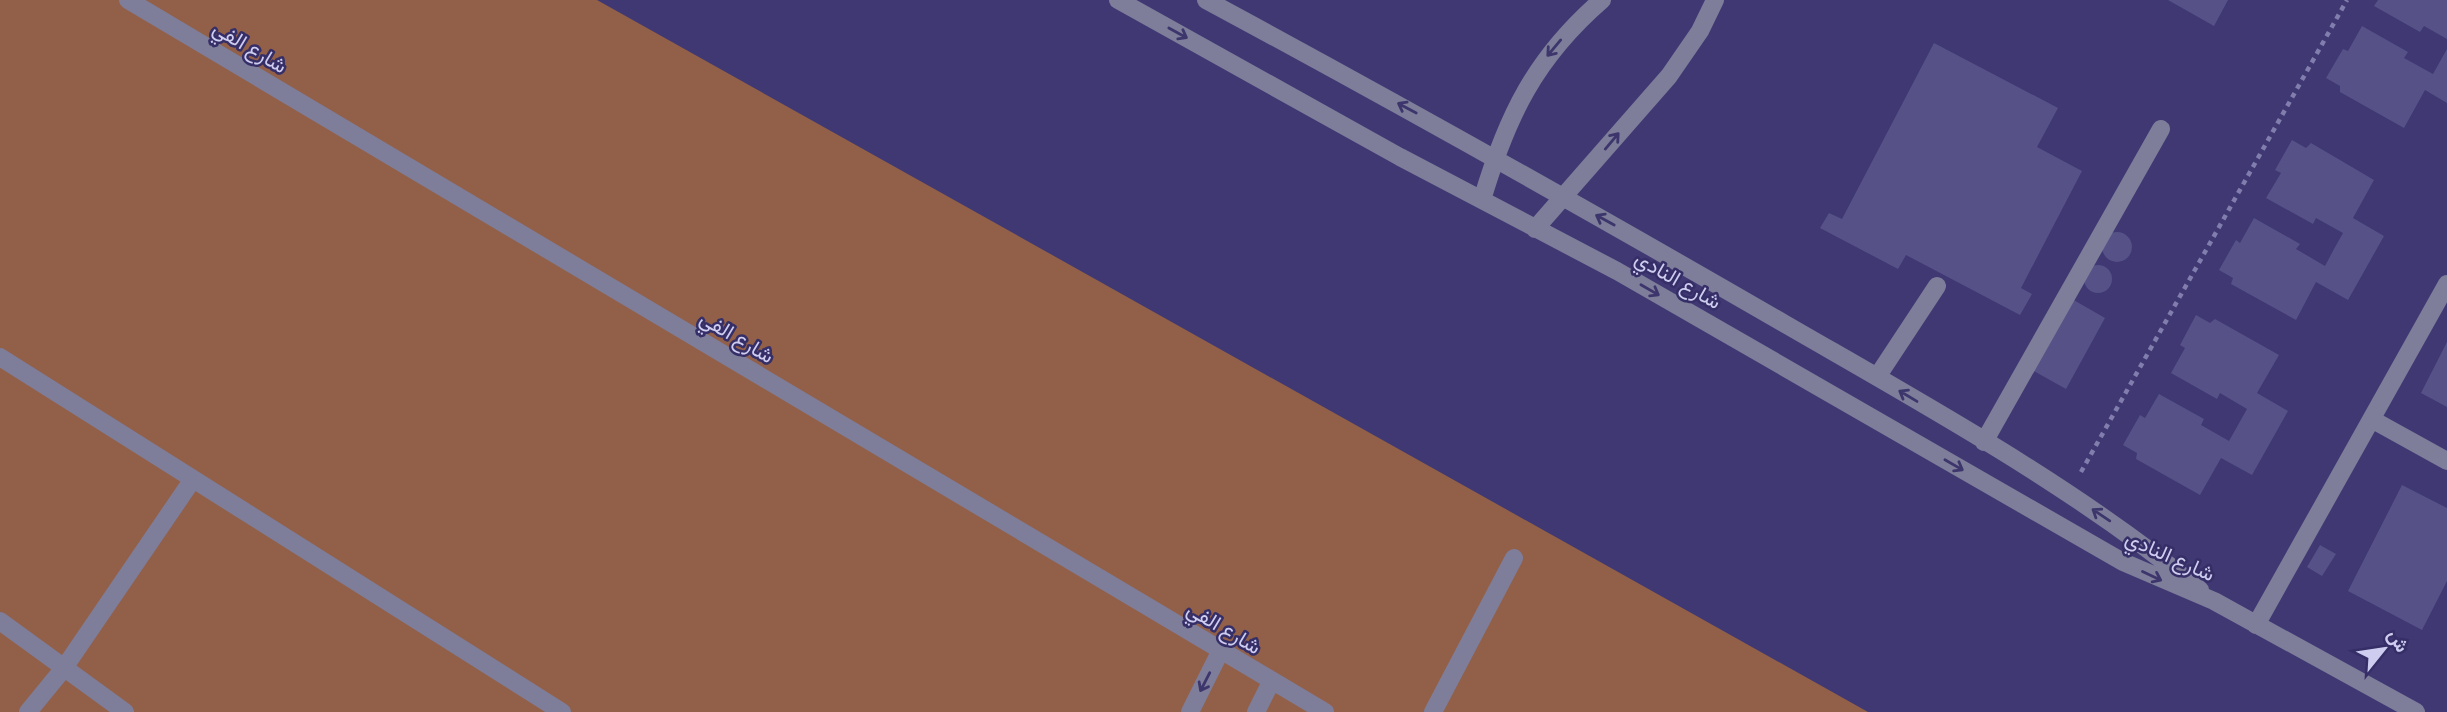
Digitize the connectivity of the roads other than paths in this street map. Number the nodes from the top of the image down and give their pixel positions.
1 (128, 0) edge
2 (1118, 0) edge
3 (1206, 0) edge
4 (1602, 0) edge
5 (1716, 0) edge
6 (2161, 129) dead end
7 (1494, 158) junction
8 (1564, 197) junction
9 (1482, 200) junction
10 (1535, 229) junction
11 (2447, 284) edge
12 (1937, 286) dead end
13 (0, 357) edge
14 (1877, 377) junction
15 (2372, 420) junction
16 (1984, 442) junction
17 (2447, 461) edge
18 (193, 479) junction
19 (1514, 558) dead end
20 (2214, 601) junction
21 (0, 621) edge
22 (2256, 625) junction
23 (1220, 652) junction
24 (64, 668) junction
25 (1271, 682) junction
26 (28, 712) edge
27 (125, 712) edge
28 (562, 712) edge
29 (1190, 712) edge
30 (1256, 712) edge
31 (1325, 712) edge
32 (1433, 712) edge
33 (2416, 712) edge

1 - 23 street, شارع الفي
2 -> 9 street, شارع النادي
7 -> 3 street, شارع النادي
4 -> 7 street
8 -> 5 street
6 - 16 street
7 - 8 street, شارع النادي
7 - 9 street
8 - 10 street
14 -> 8 street, شارع النادي
9 - 10 street, شارع النادي
10 -> 20 street, شارع النادي
11 - 15 street
12 - 14 street
13 - 18 street
16 -> 14 street, شارع النادي
15 - 17 street
15 - 22 street
20 -> 16 street, شارع النادي
18 - 24 street
18 - 28 street
19 - 32 street
20 - 22 street
21 - 24 street
22 - 33 street
23 - 25 street, شارع الفي
23 -> 29 street
24 - 26 street
24 - 27 street
25 - 30 street
25 - 31 street, شارع الفي

